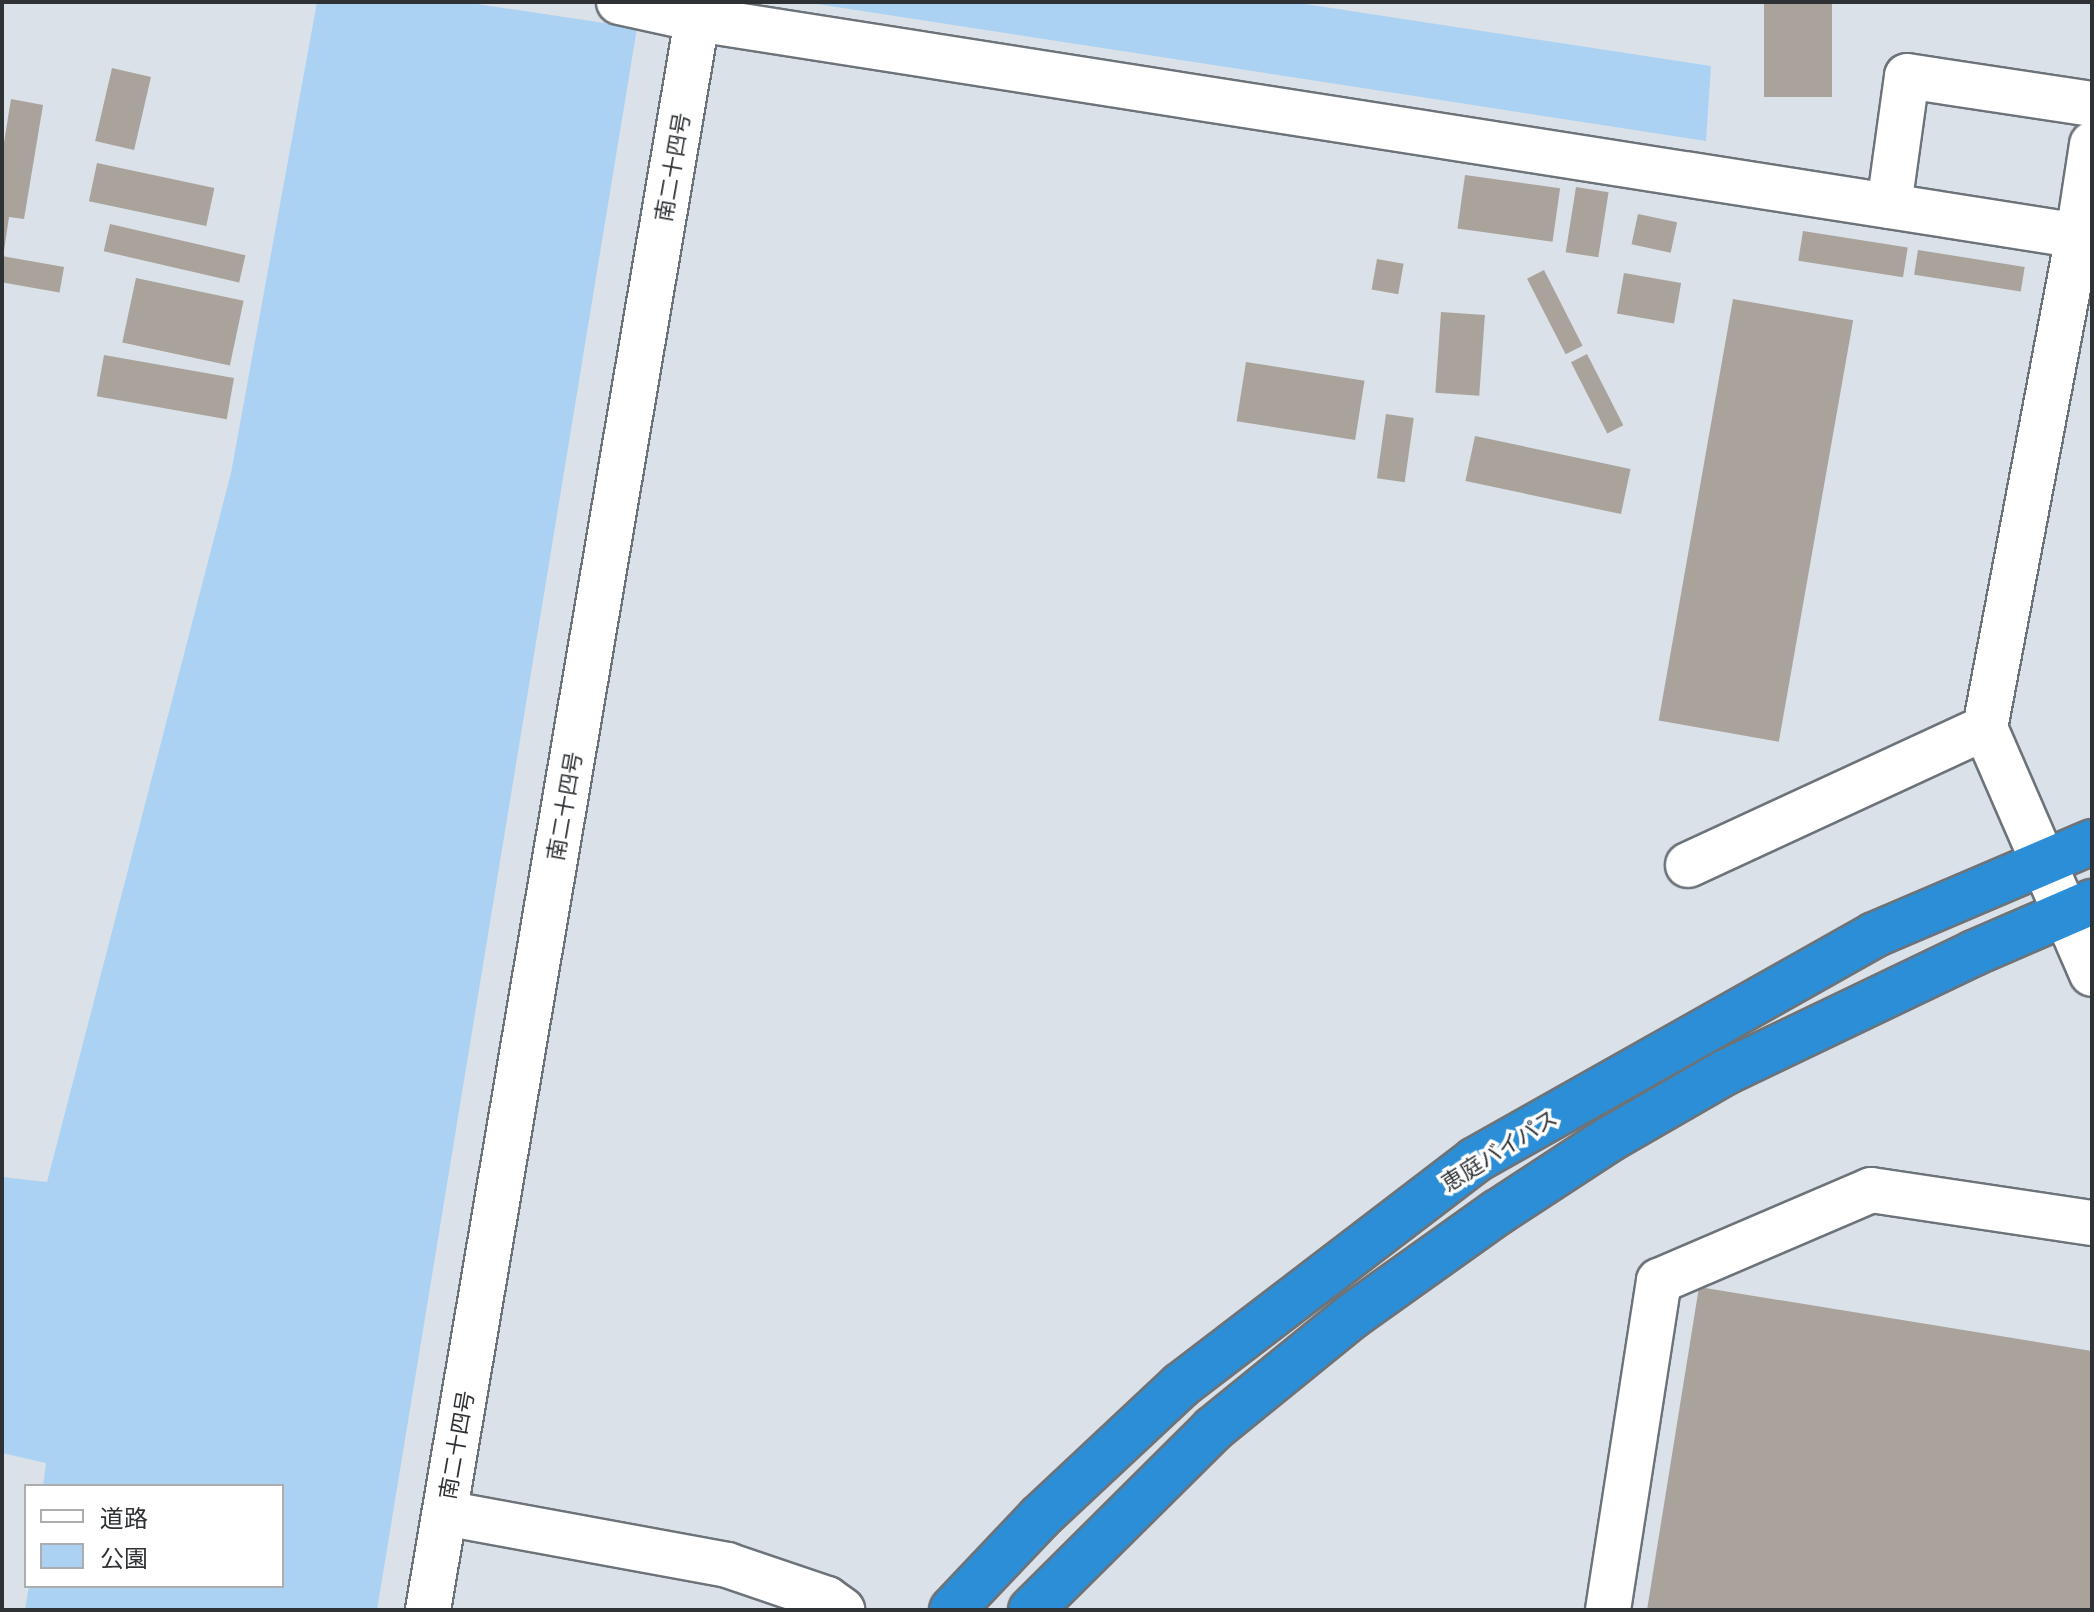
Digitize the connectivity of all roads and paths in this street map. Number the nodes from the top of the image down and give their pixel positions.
1 (619, 2) edge
2 (699, 10) edge
3 (2092, 104) edge
4 (2092, 144) edge
5 (1889, 206) junction
6 (2085, 237) edge
7 (1985, 728) junction
8 (2092, 842) edge
9 (2043, 863) junction
10 (1688, 865) dead end
11 (2079, 908) edge
12 (2092, 974) edge
13 (2092, 1223) edge
14 (445, 1513) junction
15 (428, 1610) edge
16 (842, 1610) edge
17 (952, 1610) edge
18 (1031, 1610) edge
19 (1608, 1610) edge

1 - 2 street
2 - 5 street
2 - 14 street, 南二十四号
3 - 5 street
4 - 6 street
5 - 6 street
6 - 7 street
7 - 9 street
7 - 10 street
8 - 9 highway, 恵庭バイパス
9 - 11 street
9 - 17 highway, 恵庭バイパス
11 - 12 street
11 - 18 highway
13 - 19 street
14 - 15 street, 南二十四号
14 - 16 street

